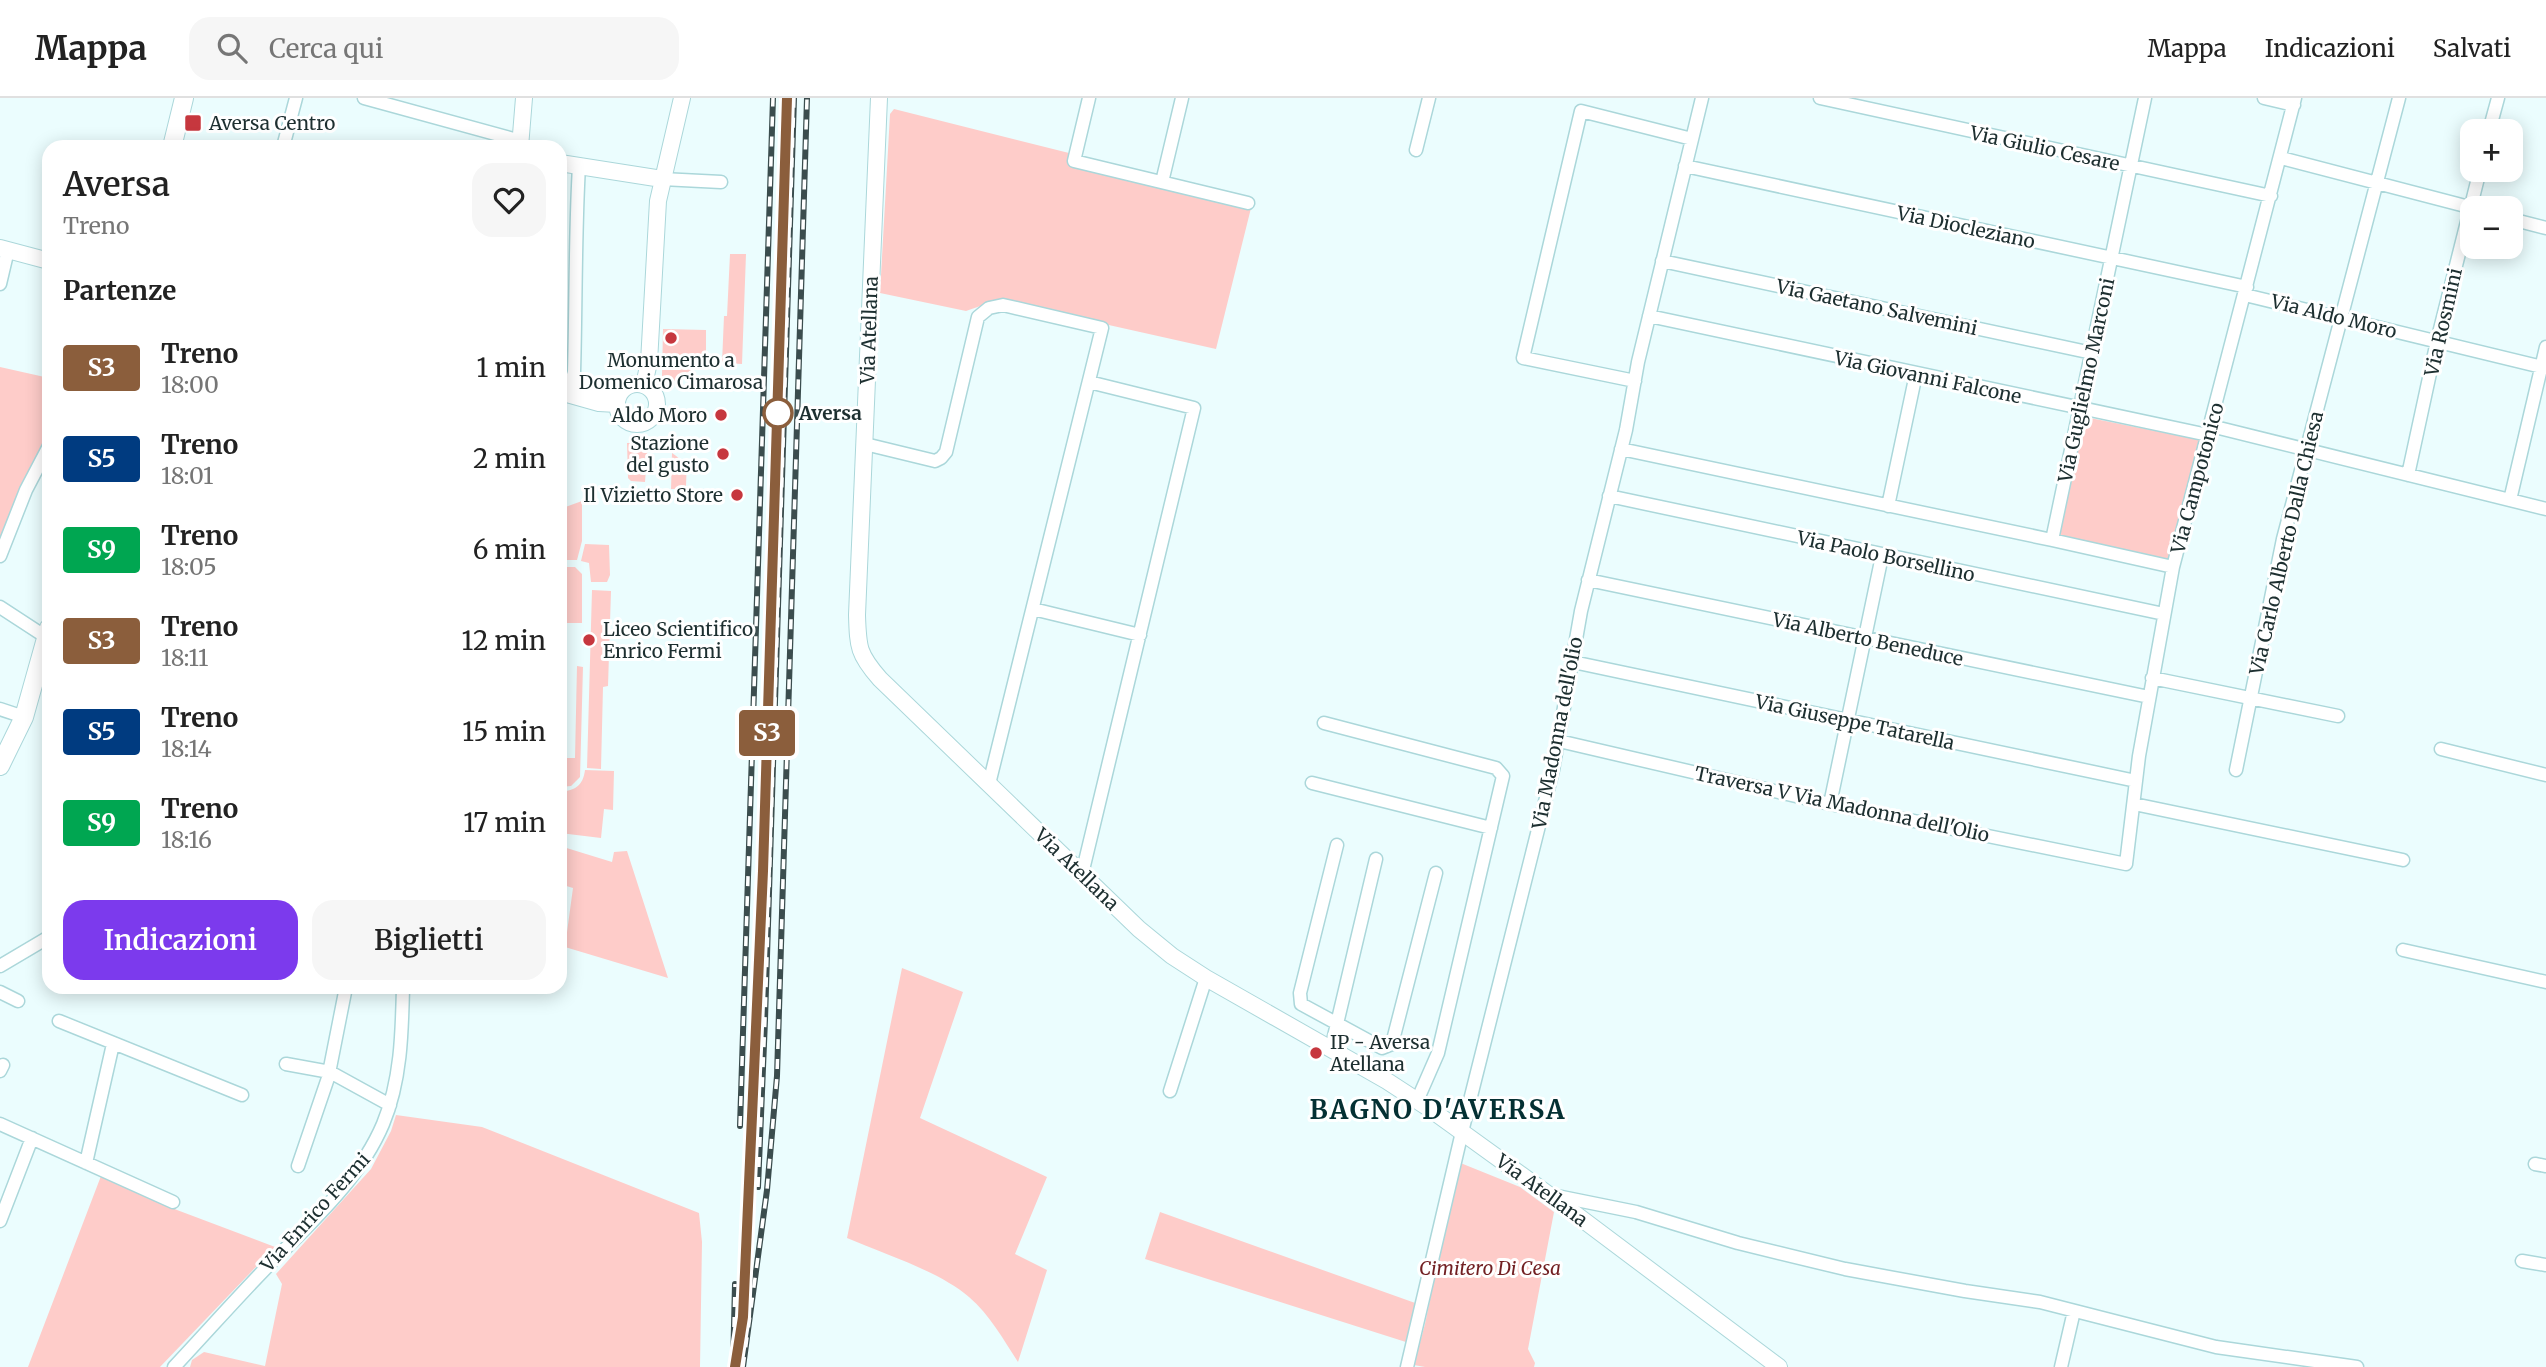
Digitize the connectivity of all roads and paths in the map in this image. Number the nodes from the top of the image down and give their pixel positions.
1 (184, 98) edge
2 (296, 98) edge
3 (365, 98) edge
4 (524, 98) edge
5 (682, 98) edge
6 (1089, 98) edge
7 (1182, 98) edge
8 (1429, 98) edge
9 (1702, 98) edge
10 (1820, 98) edge
11 (2145, 98) edge
12 (2264, 98) edge
13 (2399, 98) edge
14 (2498, 98) edge
15 (881, 99) edge
16 (2295, 101) edge
17 (2493, 119) edge
18 (1692, 139) junction
19 (174, 140) edge
20 (285, 140) edge
21 (507, 140) edge
22 (521, 140) edge
23 (1416, 150) dead end
24 (2281, 158) junction
25 (567, 164) edge
26 (579, 166) junction
27 (1685, 166) junction
28 (2131, 167) junction
29 (662, 179) junction
30 (721, 182) dead end
31 (1162, 182) junction
32 (2377, 183) junction
33 (2271, 196) junction
34 (1248, 203) dead end
35 (2460, 205) edge
36 (2523, 222) edge
37 (2546, 228) edge
38 (4, 249) edge
39 (2460, 254) edge
40 (2112, 258) junction
41 (42, 259) edge
42 (1662, 261) junction
43 (0, 284) edge
44 (2246, 291) junction
45 (1649, 316) junction
46 (2342, 318) junction
47 (2437, 341) junction
48 (2546, 347) edge
49 (2092, 353) junction
50 (2544, 367) edge
51 (1916, 374) junction
52 (567, 381) edge
53 (1635, 381) junction
54 (1089, 382) junction
55 (644, 385) junction
56 (567, 386) edge
57 (618, 401) junction
58 (2080, 410) junction
59 (2209, 430) junction
60 (864, 444) junction
61 (1621, 449) junction
62 (2305, 449) junction
63 (42, 459) edge
64 (2408, 475) junction
65 (1609, 496) junction
66 (2510, 500) junction
67 (1888, 506) junction
68 (2546, 509) edge
69 (2052, 540) junction
70 (0, 556) edge
71 (1882, 556) junction
72 (2173, 567) junction
73 (1588, 580) junction
74 (0, 607) edge
75 (1033, 609) junction
76 (2164, 614) junction
77 (42, 632) edge
78 (1140, 635) junction
79 (1863, 638) junction
80 (42, 656) edge
81 (1573, 662) junction
82 (2152, 678) junction
83 (2149, 697) junction
84 (2250, 698) junction
85 (0, 709) edge
86 (2338, 716) dead end
87 (24, 717) junction
88 (1847, 720) junction
89 (1324, 723) dead end
90 (1559, 741) junction
91 (2441, 749) dead end
92 (0, 766) edge
93 (2236, 770) dead end
94 (2546, 775) edge
95 (2137, 781) junction
96 (1312, 783) dead end
97 (989, 784) junction
98 (1830, 804) junction
99 (2134, 804) junction
100 (1491, 828) junction
101 (1337, 845) dead end
102 (1376, 859) dead end
103 (2403, 860) dead end
104 (2126, 864) joint
105 (1436, 873) dead end
106 (1082, 874) junction
107 (42, 941) edge
108 (2403, 950) dead end
109 (0, 966) edge
110 (1206, 978) junction
111 (2546, 982) edge
112 (0, 992) edge
113 (345, 994) edge
114 (404, 994) edge
115 (18, 1001) dead end
116 (59, 1021) dead end
117 (1337, 1024) junction
118 (113, 1044) junction
119 (1331, 1049) junction
120 (286, 1064) dead end
121 (330, 1072) junction
122 (1170, 1091) dead end
123 (242, 1095) dead end
124 (1417, 1101) junction
125 (390, 1105) junction
126 (0, 1124) edge
127 (1462, 1132) junction
128 (32, 1138) junction
129 (86, 1163) junction
130 (298, 1166) dead end
131 (1548, 1194) junction
132 (173, 1202) dead end
133 (0, 1221) edge
134 (2522, 1261) dead end
135 (2546, 1265) edge
136 (2074, 1311) junction
137 (174, 1367) edge
138 (1407, 1367) edge
139 (1779, 1367) edge
140 (2061, 1367) edge
141 (2357, 1367) edge

1 - 19 main road
2 - 20 street
3 - 21 street
4 - 22 main road
5 - 29 main road
6 - 31 street
7 - 31 street
8 - 23 street
9 - 18 street, Via Madonna dell'olio
10 - 28 street, Via Giulio Cesare
11 - 28 street, Via Guglielmo Marconi
12 - 16 street
13 - 32 street, Via Carlo Alberto Dalla Chiesa
14 - 17 street
15 - 60 main road, Via Atellana
16 - 24 street, Via Campotonico
18 - 27 street, Via Madonna dell'olio
18 - 53 street
24 - 32 street
24 - 33 street, Via Campotonico
25 - 26 main road
26 - 29 main road
26 - 52 street
27 - 40 street, Via Diocleziano
27 - 42 street, Via Madonna dell'olio
28 - 33 street, Via Giulio Cesare
28 - 40 street, Via Guglielmo Marconi
29 - 30 street
29 - 55 main road
31 - 34 street
32 - 35 street
32 - 46 street, Via Carlo Alberto Dalla Chiesa
33 - 44 street, Via Campotonico
36 - 37 street
38 - 41 main road
38 - 43 street
39 - 47 street, Via Rosmini
40 - 44 street, Via Diocleziano
40 - 49 street, Via Guglielmo Marconi
42 - 45 street, Via Madonna dell'olio
42 - 49 street, Via Gaetano Salvemini
44 - 46 street, Via Aldo Moro
44 - 59 street, Via Campotonico
45 - 51 street, Via Giovanni Falcone
45 - 53 street, Via Madonna dell'olio
46 - 47 street, Via Aldo Moro
46 - 62 street, Via Carlo Alberto Dalla Chiesa
47 - 50 street, Via Aldo Moro
47 - 64 street, Via Rosmini
48 - 50 street
49 - 58 street, Via Guglielmo Marconi
50 - 66 street
51 - 58 street, Via Giovanni Falcone
51 - 67 street
53 - 61 street, Via Madonna dell'olio
54 - 60 street
54 - 75 street
54 - 78 street
55 - 57 main road
55 - 57 main road
56 - 57 main road
58 - 59 street, Via Giovanni Falcone
58 - 69 street, Via Guglielmo Marconi
59 - 62 street, Via Giovanni Falcone
59 - 72 street, Via Campotonico
60 - 97 main road, Via Atellana
61 - 65 street, Via Madonna dell'olio
61 - 67 street
62 - 64 street, Via Giovanni Falcone
62 - 84 street, Via Carlo Alberto Dalla Chiesa
63 - 70 street
64 - 66 street, Via Giovanni Falcone
65 - 71 street, Via Paolo Borsellino
65 - 73 street, Via Madonna dell'olio
66 - 68 street, Via Giovanni Falcone
67 - 69 street
69 - 72 street
71 - 76 street, Via Paolo Borsellino
71 - 79 street
72 - 76 street, Via Campotonico
73 - 79 street, Via Alberto Beneduce
73 - 81 street, Via Madonna dell'olio
74 - 77 street
75 - 78 street
75 - 97 street
76 - 82 street, Via Campotonico
78 - 106 street
79 - 83 street, Via Alberto Beneduce
79 - 88 street
80 - 87 main road
81 - 88 street, Via Giuseppe Tatarella
81 - 90 street, Via Madonna dell'olio
82 - 83 street, Via Campotonico
82 - 84 street
83 - 95 street, Via Campotonico
84 - 86 street
84 - 93 street, Via Carlo Alberto Dalla Chiesa
85 - 87 street
87 - 92 main road
88 - 95 street, Via Giuseppe Tatarella
88 - 98 street
89 - 100 street
90 - 98 street, Traversa V Via Madonna dell'Olio
90 - 127 street, Via Madonna dell'olio
91 - 94 street
95 - 99 street, Via Campotonico
96 - 100 street
97 - 106 main road, Via Atellana
98 - 104 street, Traversa V Via Madonna dell'Olio
99 - 103 street
99 - 104 street, Via Campotonico
100 - 124 street
101 - 117 street
102 - 117 street
105 - 117 street
106 - 110 main road, Via Atellana
107 - 109 street
108 - 111 street
110 - 119 main road, Via Atellana
110 - 122 street
112 - 115 street
113 - 121 street
114 - 125 street, Via Enrico Fermi
116 - 118 street
117 - 119 street
118 - 123 street
118 - 129 street
119 - 124 main road, Via Atellana
120 - 121 street
121 - 125 street
121 - 130 street
124 - 127 main road, Via Atellana
125 - 137 street, Via Enrico Fermi
126 - 128 street
127 - 131 main road, Via Atellana
127 - 138 street, Via Madonna dell'olio
128 - 129 street
128 - 133 street
129 - 132 street
131 - 136 street
131 - 139 main road, Via Atellana
134 - 135 street
136 - 140 street
136 - 141 street

